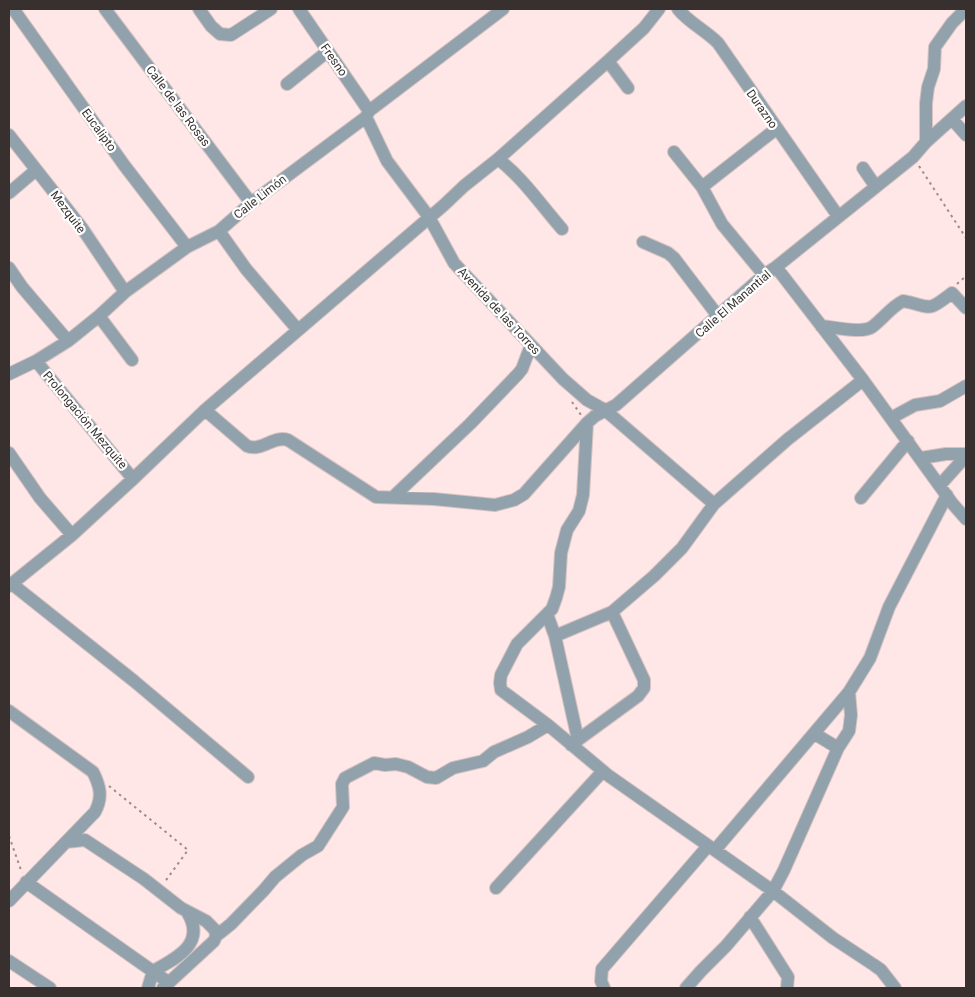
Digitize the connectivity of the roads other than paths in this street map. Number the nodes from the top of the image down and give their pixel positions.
1 (105, 9) edge
2 (199, 9) edge
3 (271, 9) edge
4 (299, 9) edge
5 (659, 9) edge
6 (678, 9) edge
7 (966, 9) edge
8 (13, 11) edge
9 (495, 11) edge
10 (328, 51) junction
11 (608, 61) junction
12 (287, 84) dead end
13 (628, 88) dead end
14 (966, 106) edge
15 (368, 114) junction
16 (952, 119) junction
17 (776, 129) junction
18 (9, 135) edge
19 (966, 135) edge
20 (926, 142) junction
21 (674, 152) dead end
22 (498, 158) junction
23 (863, 168) dead end
24 (36, 170) junction
25 (702, 187) junction
26 (876, 187) junction
27 (9, 193) edge
28 (251, 203) junction
29 (838, 216) junction
30 (429, 217) junction
31 (562, 229) dead end
32 (218, 231) junction
33 (643, 242) dead end
34 (187, 247) junction
35 (776, 267) junction
36 (9, 268) edge
37 (764, 275) junction
38 (125, 292) junction
39 (966, 308) edge
40 (99, 316) junction
41 (718, 316) junction
42 (821, 326) junction
43 (298, 330) junction
44 (68, 341) junction
45 (531, 345) junction
46 (132, 360) dead end
47 (36, 361) junction
48 (9, 374) edge
49 (863, 380) junction
50 (966, 386) edge
51 (205, 410) junction
52 (605, 410) junction
53 (891, 418) junction
54 (587, 422) junction
55 (908, 441) junction
56 (9, 453) edge
57 (966, 455) edge
58 (921, 458) junction
59 (134, 479) junction
60 (944, 490) junction
61 (393, 497) junction
62 (861, 498) dead end
63 (714, 504) junction
64 (966, 518) edge
65 (72, 534) junction
66 (10, 585) edge
67 (612, 612) junction
68 (547, 614) junction
69 (555, 636) junction
70 (849, 692) junction
71 (9, 711) edge
72 (548, 725) junction
73 (815, 734) junction
74 (575, 742) junction
75 (838, 748) junction
76 (602, 771) junction
77 (248, 777) dead end
78 (88, 821) junction
79 (85, 840) junction
80 (66, 842) junction
81 (712, 848) junction
82 (26, 882) junction
83 (496, 888) dead end
84 (773, 891) junction
85 (9, 901) edge
86 (187, 912) junction
87 (750, 916) junction
88 (216, 936) junction
89 (9, 961) edge
90 (153, 971) junction
91 (166, 985) edge
92 (50, 988) edge
93 (148, 988) edge
94 (604, 988) edge
95 (686, 988) edge
96 (787, 988) edge
97 (895, 988) edge

1 - 28 street, Calle de las Rosas
2 - 3 street
4 - 10 street, Fresno
5 - 11 street
6 - 17 street, Durazno
7 - 20 street
8 - 34 street, Eucalipto
9 - 15 street, Calle Limón
10 - 12 street
10 - 15 street, Fresno
11 - 13 street
11 - 22 street
14 - 16 street, Calle El Manantial
15 - 28 street, Calle Limón
15 - 30 street, Avenida de las Torres
16 - 19 street
16 - 20 street, Calle El Manantial
17 - 25 street
17 - 29 street, Durazno
18 - 24 street, Mezquite
20 - 26 street, Calle El Manantial
21 - 25 street
22 - 30 street
22 - 31 street
23 - 26 street
24 - 27 street
24 - 38 street, Mezquite
25 - 37 street
26 - 29 street, Calle El Manantial
28 - 32 street, Calle Limón
29 - 35 street, Calle El Manantial
30 - 43 street
30 - 45 street, Avenida de las Torres
32 - 34 street, Calle Limón
32 - 43 street
33 - 41 street
34 - 38 street, Calle Limón
35 - 37 street, Calle El Manantial
35 - 42 street
36 - 44 street
37 - 41 street, Calle El Manantial
38 - 40 street, Calle Limón
39 - 42 street
40 - 44 street, Calle Limón
40 - 46 street
41 - 52 street, Calle El Manantial
42 - 49 street
43 - 51 street
44 - 47 street, Calle Limón
45 - 52 street, Avenida de las Torres
45 - 61 street
47 - 48 street, Calle Limón
47 - 59 street, Prolongación Mezquite
49 - 53 street
49 - 63 street
50 - 53 street
51 - 59 street
51 - 61 street
52 - 54 street, Calle El Manantial
52 - 63 street, Avenida de las Torres
53 - 55 street
54 - 61 street, Calle El Manantial
54 - 68 street
55 - 58 street
55 - 62 street
56 - 65 street
57 - 58 street
57 - 60 street
58 - 60 street
59 - 65 street
60 - 64 street
60 - 70 street
63 - 67 street
65 - 66 street
66 - 77 street
67 - 69 street
67 - 74 street
68 - 69 street
68 - 72 street
69 - 74 street
70 - 73 street
70 - 75 street
71 - 78 street
72 - 74 street
72 - 88 street
73 - 75 street
73 - 81 street
74 - 76 street
75 - 84 street
76 - 81 street
76 - 83 street
78 - 79 street
78 - 80 street
79 - 80 street
79 - 86 street
80 - 82 street
81 - 84 street
81 - 94 street
82 - 85 street
82 - 90 street
84 - 87 street
84 - 97 street
86 - 88 street
86 - 90 street
87 - 95 street
87 - 96 street
88 - 91 street
89 - 92 street
90 - 91 street
90 - 93 street

